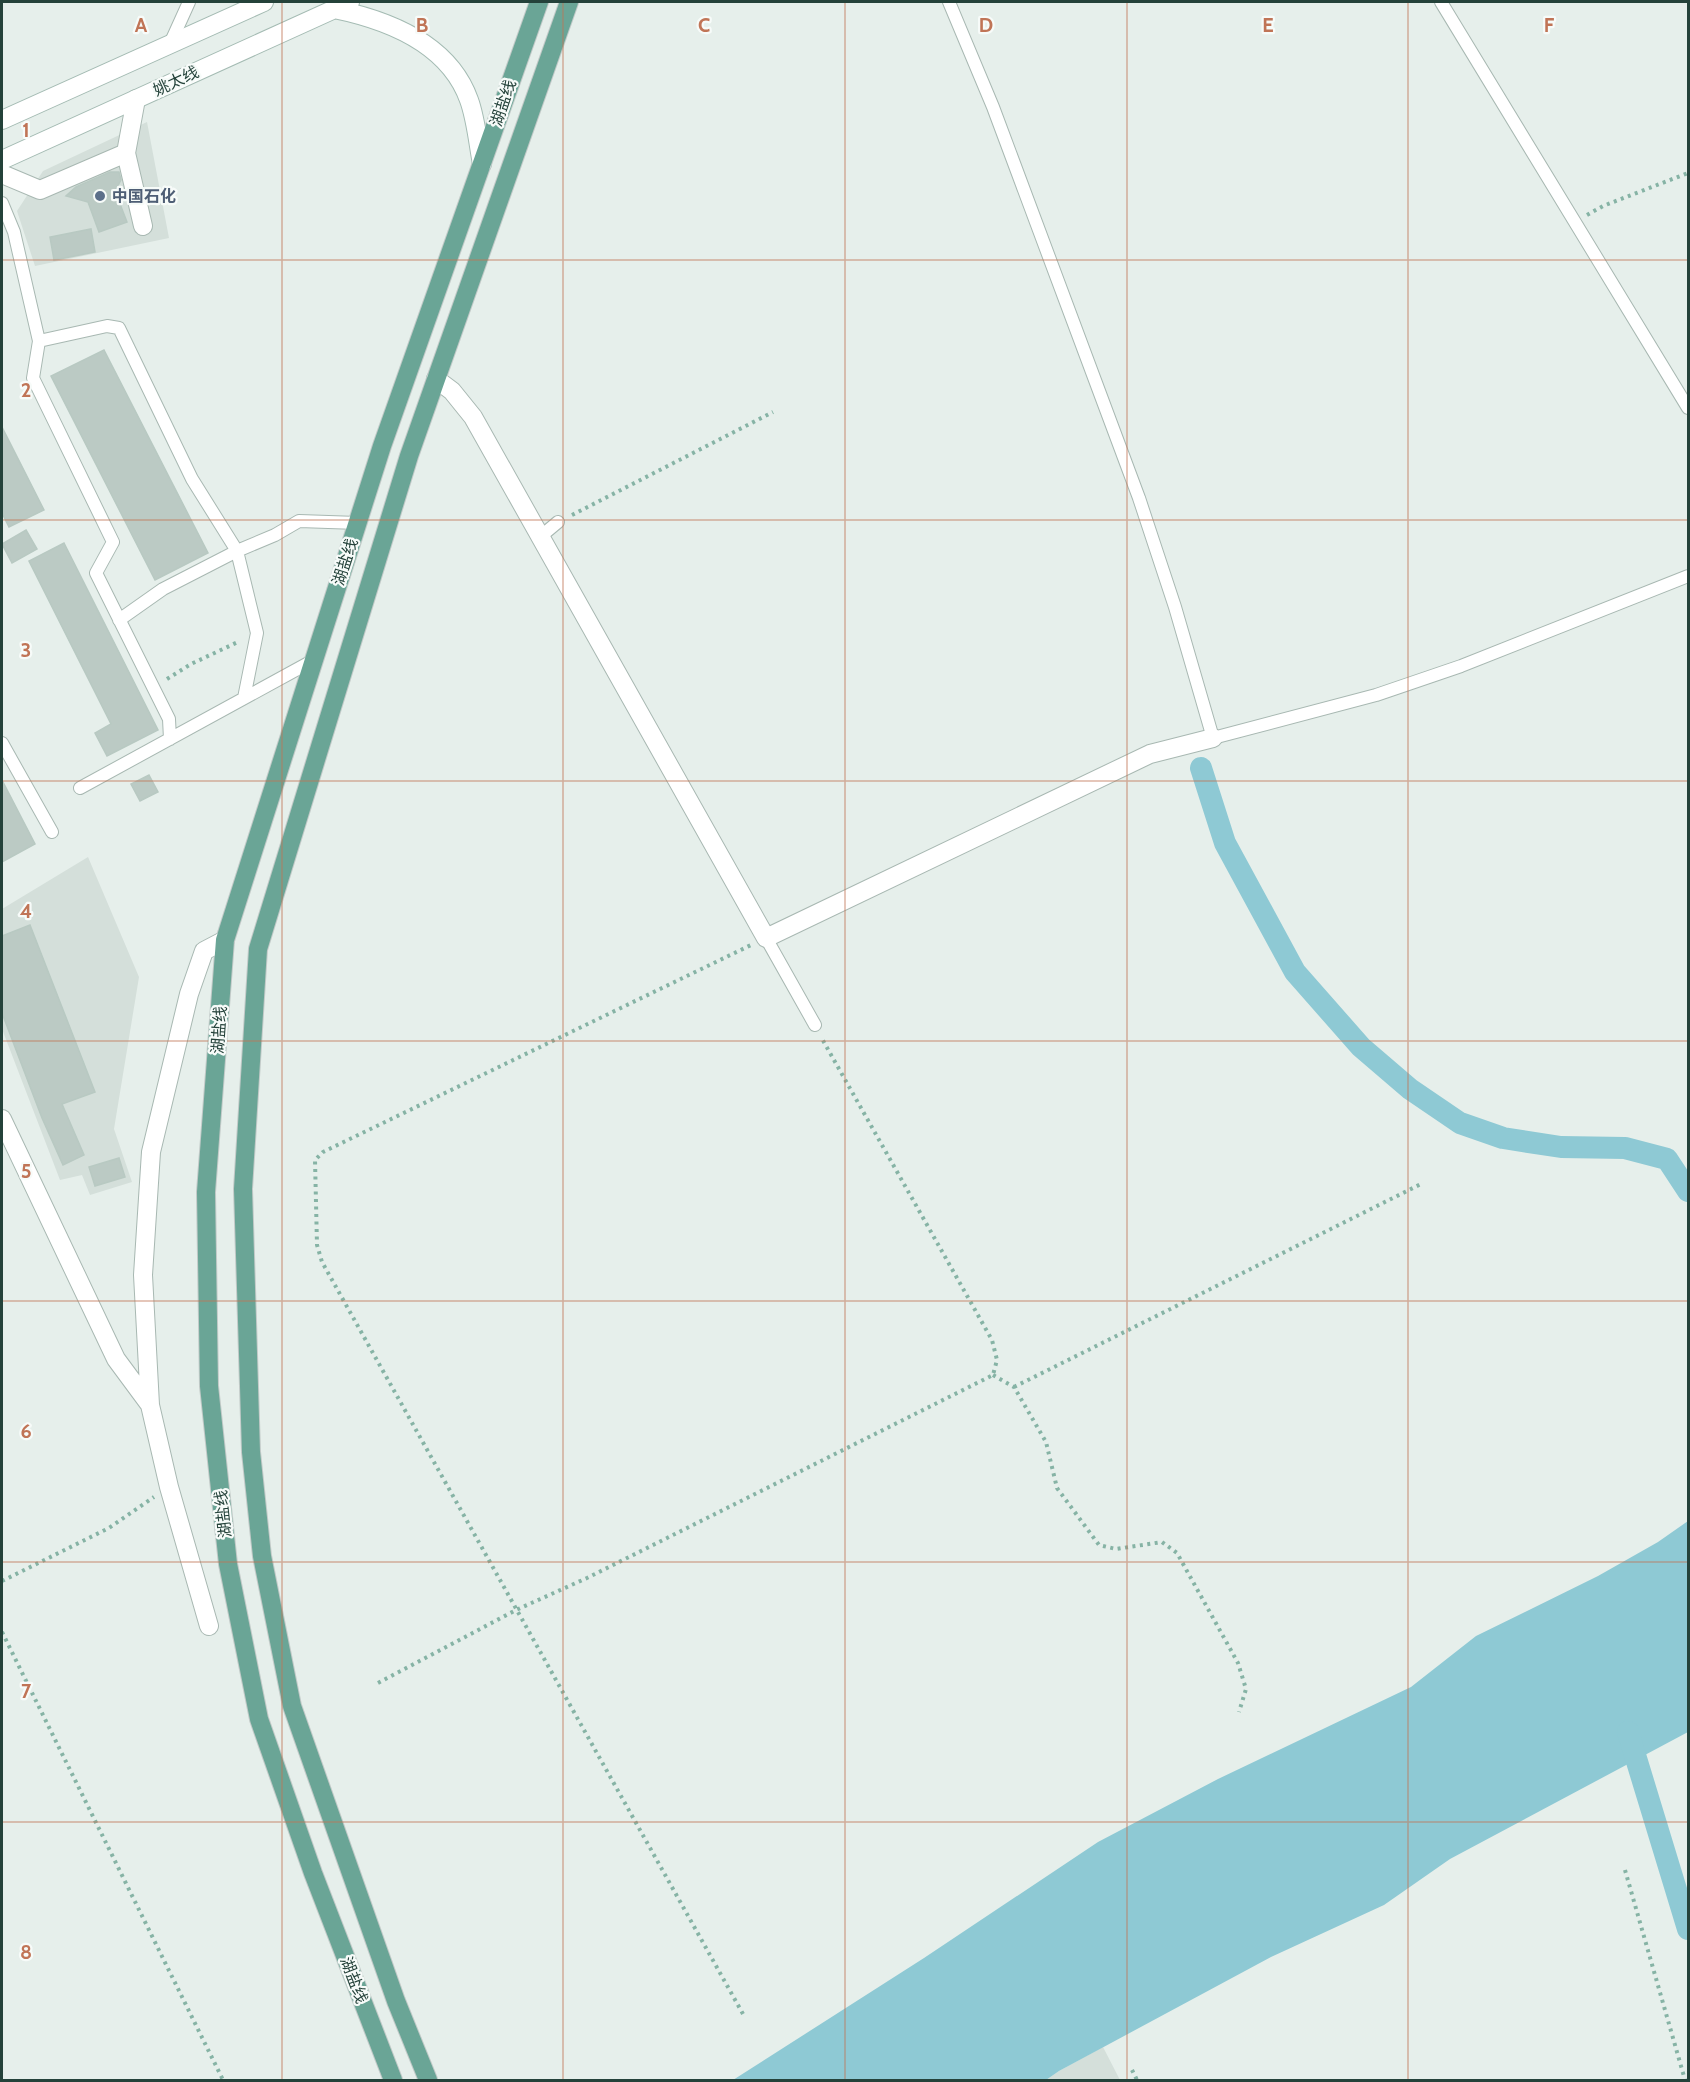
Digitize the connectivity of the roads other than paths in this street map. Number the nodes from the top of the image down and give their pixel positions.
1 (189, 2) edge
2 (264, 2) edge
3 (539, 2) edge
4 (568, 2) edge
5 (950, 2) edge
6 (1441, 2) edge
7 (342, 5) edge
8 (170, 44) junction
9 (136, 99) junction
10 (2, 120) edge
11 (126, 153) junction
12 (2, 160) edge
13 (482, 164) junction
14 (2, 174) edge
15 (2, 204) edge
16 (143, 226) dead end
17 (39, 341) junction
18 (436, 379) junction
19 (1689, 408) edge
20 (558, 522) road end
21 (358, 523) junction
22 (540, 537) junction
23 (237, 551) junction
24 (1689, 576) edge
25 (119, 620) junction
26 (314, 660) junction
27 (244, 698) junction
28 (1213, 738) junction
29 (170, 739) junction
30 (2, 743) edge
31 (80, 788) dead end
32 (52, 832) dead end
33 (766, 938) junction
34 (225, 939) junction
35 (815, 1025) road end
36 (2, 1119) edge
37 (150, 1405) junction
38 (209, 1626) dead end
39 (393, 2080) edge
40 (428, 2080) edge

1 - 8 lane
2 - 8 street
3 - 13 main road, 湖盐线
4 - 18 main road, 湖盐线
5 - 28 lane
6 - 19 lane
7 - 9 street, 姚太线
7 - 13 street
8 - 10 street
9 - 11 street
9 - 12 street, 姚太线
11 - 14 street
11 - 16 street
13 - 21 main road, 湖盐线
15 - 17 lane
17 - 23 lane
17 - 25 lane
18 - 22 street
18 - 40 main road, 湖盐线
20 - 22 lane
21 - 23 lane
21 - 26 main road, 湖盐线
22 - 33 street
23 - 25 lane
23 - 27 lane
24 - 28 lane
25 - 29 lane
26 - 27 lane
26 - 34 main road, 湖盐线
27 - 29 lane
28 - 33 street
29 - 31 lane
30 - 32 lane
33 - 35 lane
34 - 37 street
34 - 39 main road, 湖盐线
36 - 37 street
37 - 38 street

